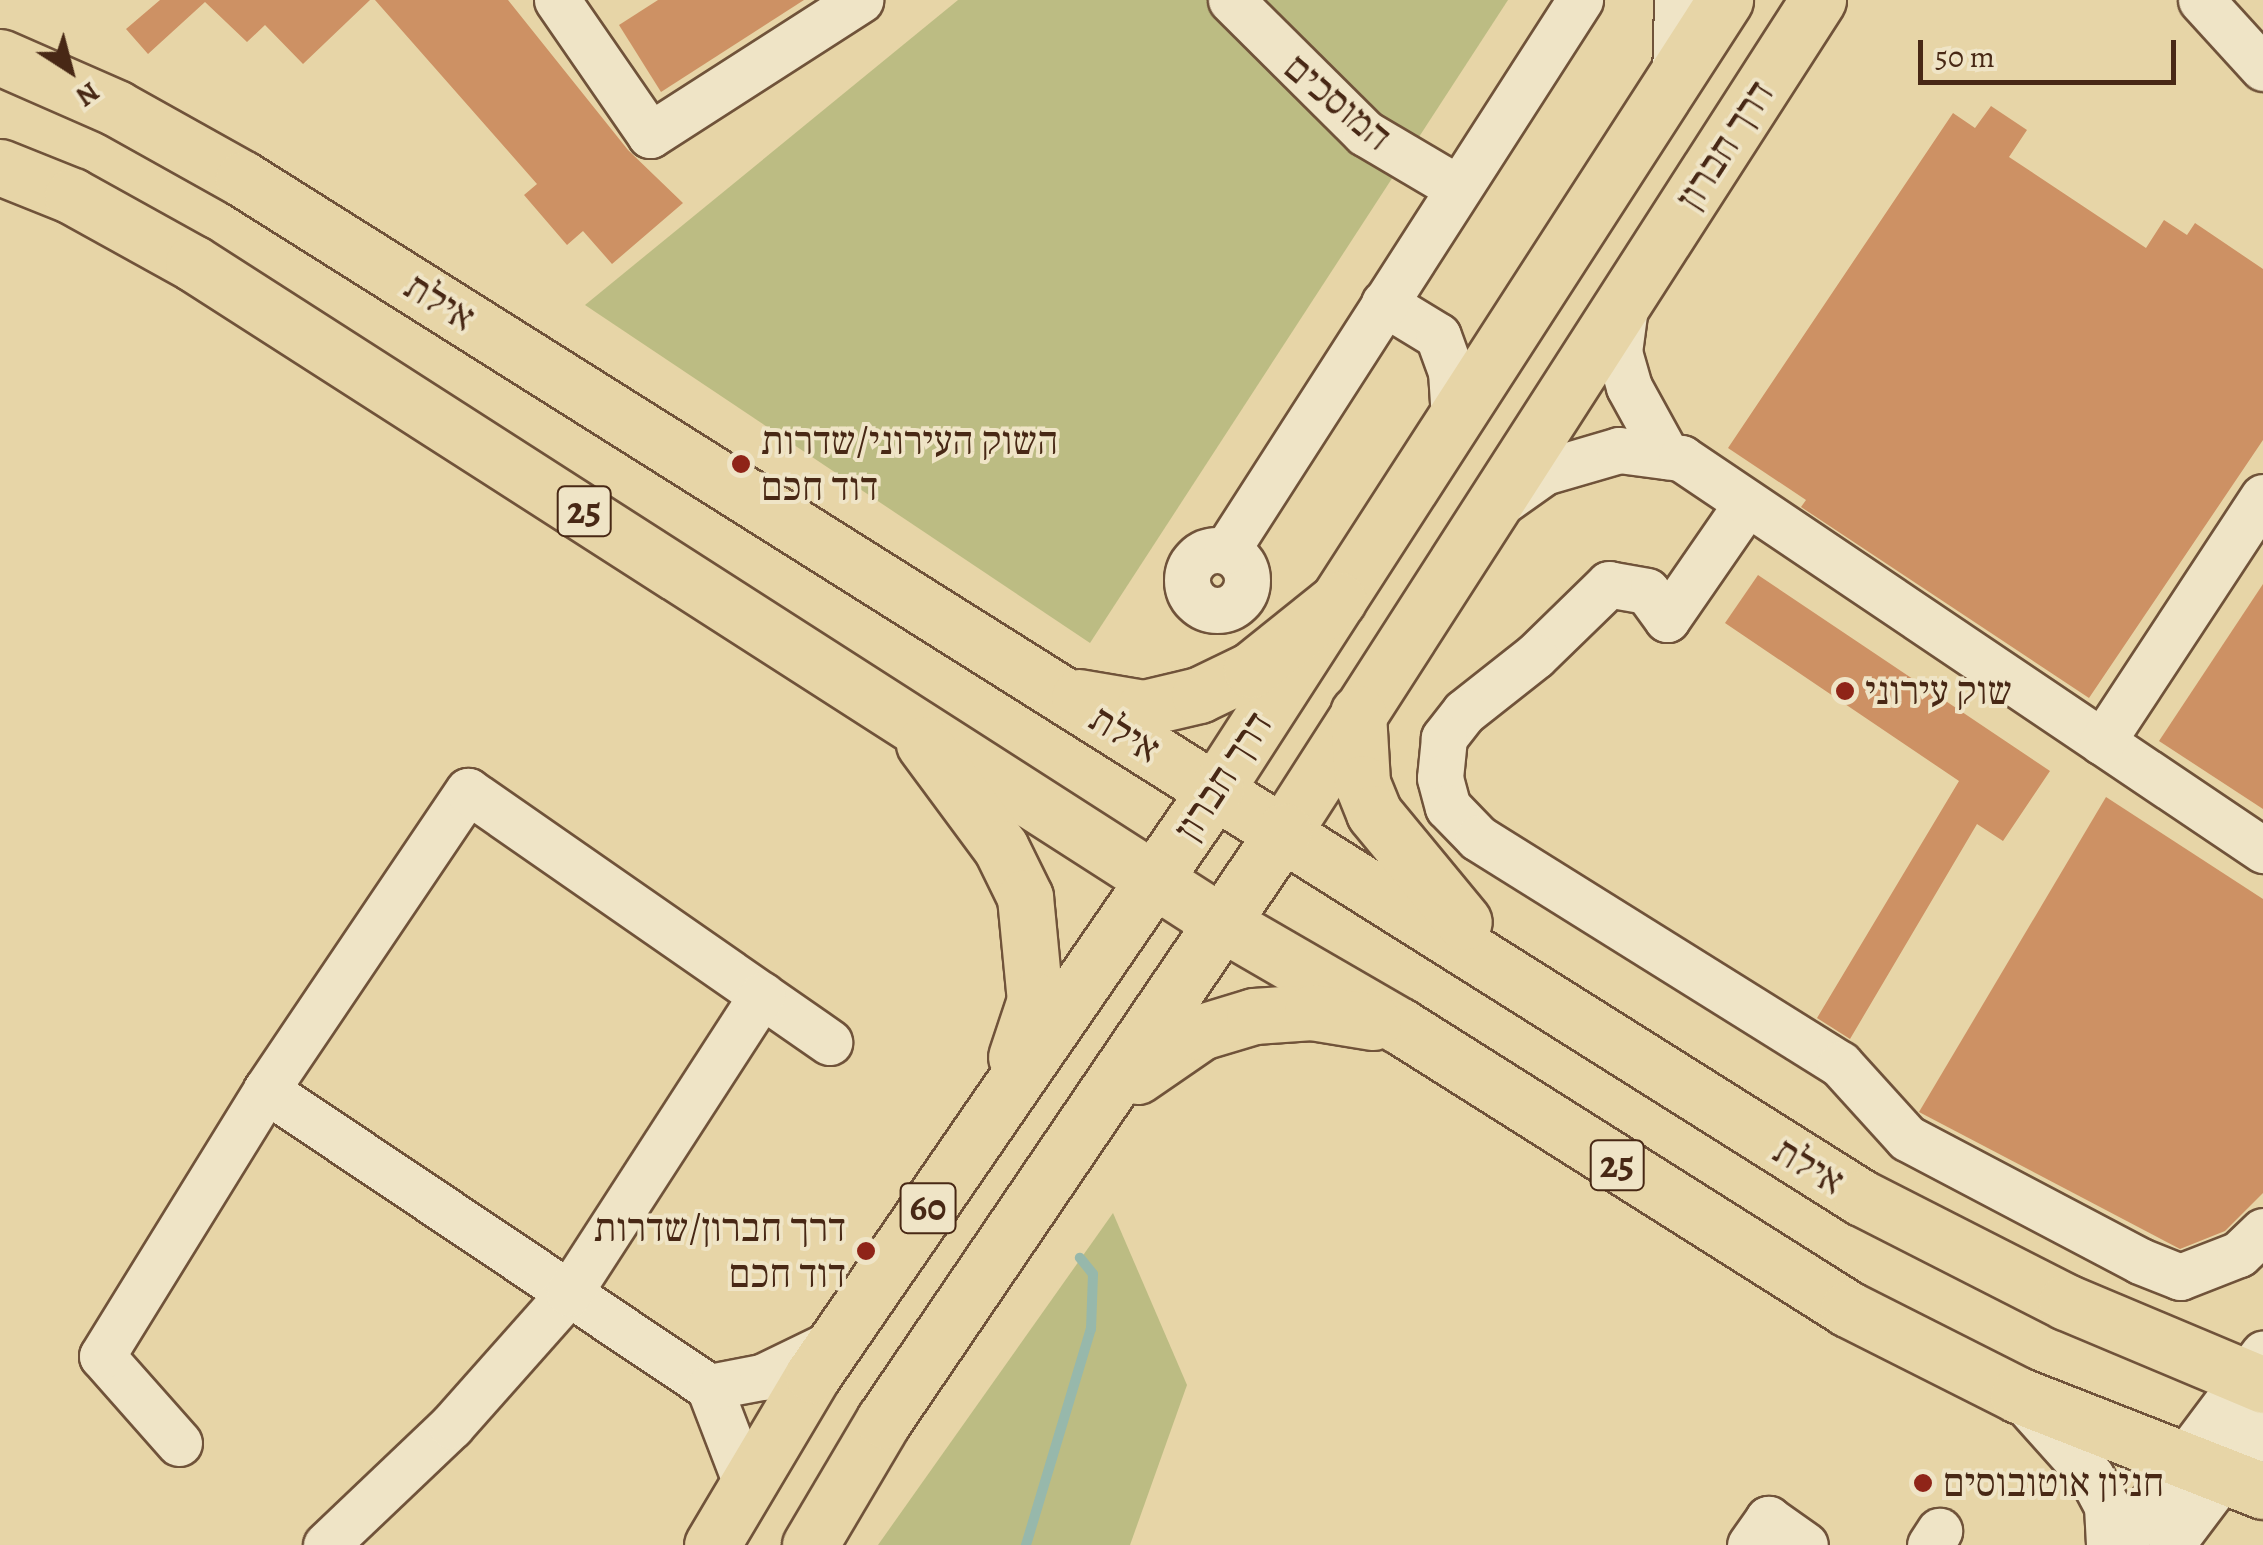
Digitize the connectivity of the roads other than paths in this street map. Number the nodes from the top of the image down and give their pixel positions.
1 (557, 0) edge
2 (860, 0) edge
3 (1231, 0) edge
4 (1678, 0) edge
5 (1726, 0) edge
6 (1818, 0) edge
7 (2201, 0) edge
8 (1575, 5) edge
9 (2, 57) edge
10 (2263, 68) edge
11 (1675, 78) junction
12 (0, 166) edge
13 (1458, 188) junction
14 (1535, 295) junction
15 (1626, 298) junction
16 (1384, 303) junction
17 (1438, 336) junction
18 (1454, 420) junction
19 (1667, 456) junction
20 (2263, 497) edge
21 (1747, 503) junction
22 (1488, 512) junction
23 (1226, 551) dead end
24 (1338, 600) junction
25 (1023, 674) junction
26 (1358, 713) junction
27 (904, 717) junction
28 (2102, 742) junction
29 (1216, 789) junction
30 (1284, 831) junction
31 (2263, 850) edge
32 (1154, 879) junction
33 (1222, 923) junction
34 (1509, 972) junction
35 (762, 995) junction
36 (1400, 1026) junction
37 (830, 1042) dead end
38 (266, 1090) junction
39 (1000, 1103) junction
40 (1100, 1107) junction
41 (2263, 1231) edge
42 (570, 1294) junction
43 (836, 1341) junction
44 (2259, 1385) edge
45 (709, 1387) junction
46 (2018, 1395) junction
47 (179, 1443) dead end
48 (2223, 1476) edge
49 (747, 1486) junction
50 (326, 1545) edge
51 (712, 1545) edge
52 (810, 1545) edge
53 (1750, 1545) edge
54 (1806, 1545) edge
55 (2110, 1545) edge
56 (2120, 1545) edge
57 (2171, 1545) edge

1 - 2 street
3 - 13 street, המוסכים
4 - 11 street
5 - 11 main road, דרך חברון
6 - 15 main road, דרך חברון
7 - 10 street
8 - 13 street
9 - 25 main road, אילת / 25
11 - 14 main road, דרך חברון
12 - 27 main road, 25
13 - 16 street
14 - 17 street
14 - 18 main road, דרך חברון
15 - 19 street
15 - 22 main road, דרך חברון
16 - 17 street
16 - 23 street
17 - 18 street
18 - 24 main road, דרך חברון
19 - 21 street
19 - 22 street
20 - 28 street
21 - 28 street
21 - 41 street
22 - 26 main road, דרך חברון
24 - 25 main road
24 - 29 main road, דרך חברון
25 - 29 main road, אילת / 25
26 - 30 main road, דרך חברון
26 - 34 main road
27 - 32 main road, 25
27 - 39 main road
28 - 31 street
29 - 30 main road, אילת / 25
29 - 32 main road, דרך חברון / 60
30 - 33 main road, דרך חברון / 60
30 - 34 main road, אילת / 25
32 - 33 main road, 25
32 - 39 main road, דרך חברון / 60
33 - 36 main road, 25
33 - 40 main road, דרך חברון / 60
34 - 44 main road, אילת / 25
35 - 37 street
35 - 38 street
35 - 42 street
36 - 40 main road
36 - 46 main road, 25
38 - 42 street
38 - 47 street
39 - 43 main road, דרך חברון / 60
40 - 52 main road, דרך חברון / 60
42 - 45 street
42 - 50 street
43 - 45 street
43 - 49 main road, דרך חברון / 60
44 - 48 street
45 - 49 street
46 - 48 main road, 25
46 - 55 street
48 - 56 street
48 - 57 street
49 - 51 main road, דרך חברון / 60
53 - 54 street

